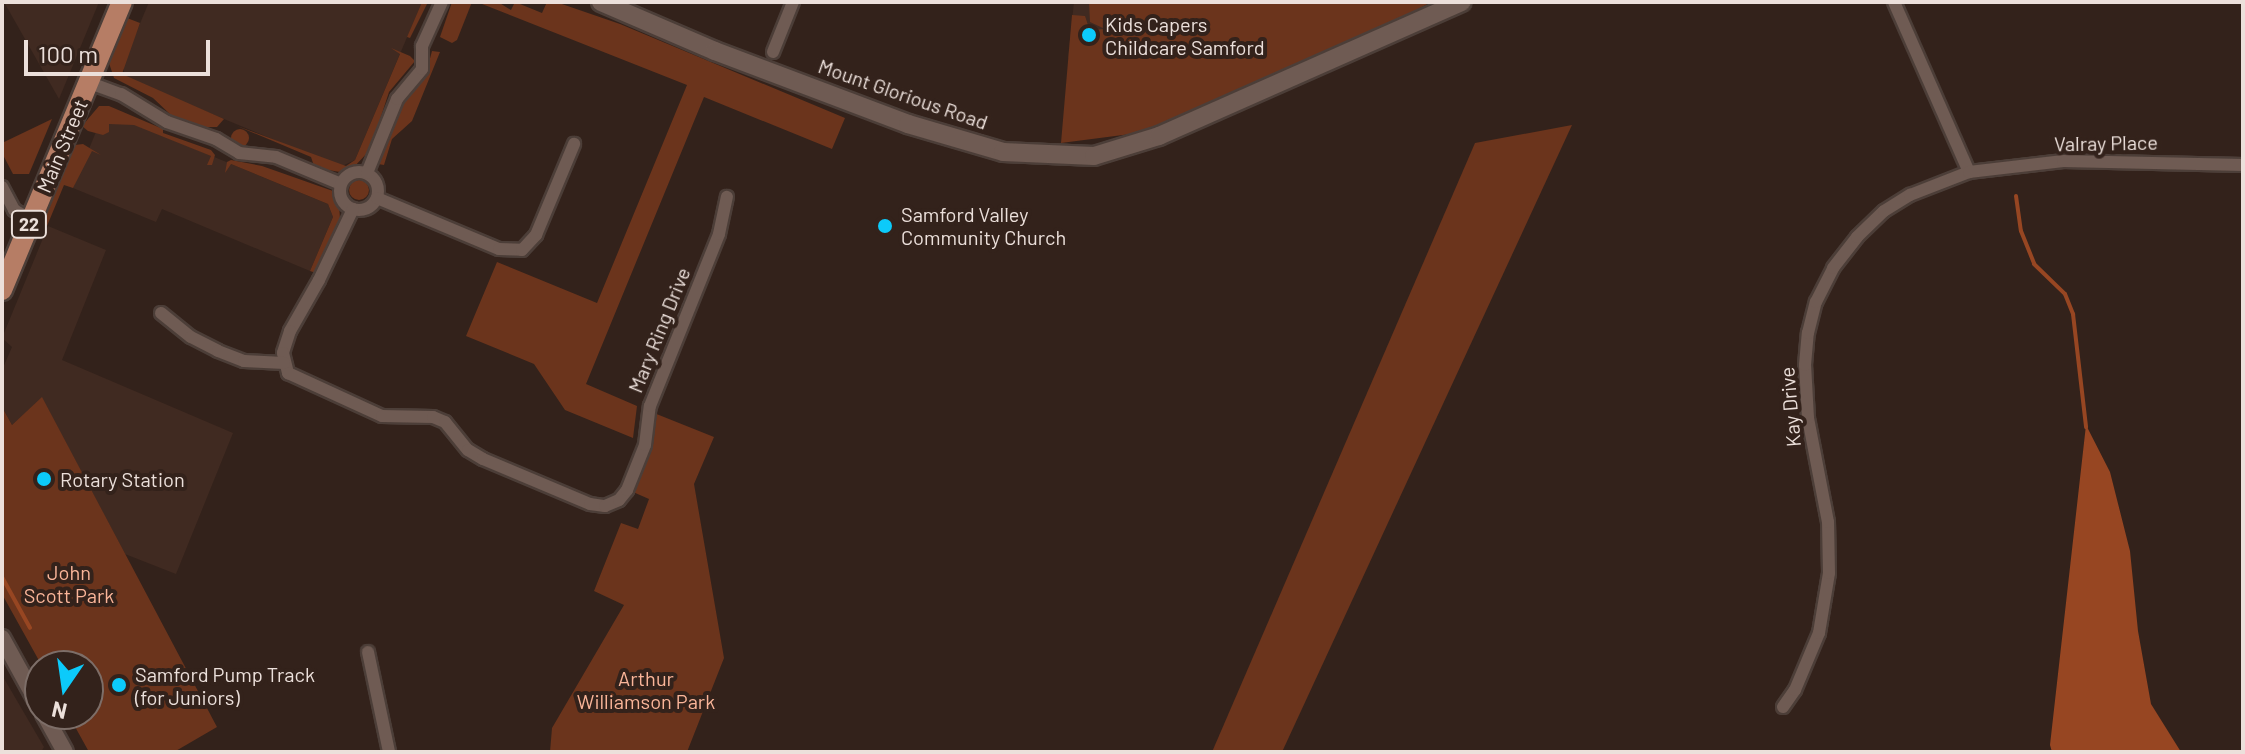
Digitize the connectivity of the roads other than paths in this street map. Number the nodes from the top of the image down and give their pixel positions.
1 (122, 2) edge
2 (442, 2) edge
3 (601, 2) edge
4 (793, 2) edge
5 (1462, 2) edge
6 (1894, 2) edge
7 (773, 52) dead end
8 (90, 83) junction
9 (574, 144) dead end
10 (2243, 165) edge
11 (1969, 172) junction
12 (367, 173) junction
13 (341, 184) junction
14 (2, 187) edge
15 (727, 197) dead end
16 (377, 198) junction
17 (353, 209) junction
18 (31, 220) junction
19 (2, 290) edge
20 (161, 313) dead end
21 (284, 363) junction
22 (2, 638) edge
23 (368, 652) dead end
24 (24, 678) edge
25 (1783, 707) dead end
26 (52, 730) edge
27 (64, 752) edge
28 (389, 752) edge

1 - 8 main road, Main Street / 22
2 - 12 street
3 - 5 main road, Mount Glorious Road
4 - 7 street
6 - 11 street
8 - 13 street
8 - 18 main road, Main Street / 22
9 - 16 street
10 - 11 street, Valray Place
11 - 25 street, Kay Drive
12 - 13 street
12 - 16 street
13 - 17 street
14 - 18 street
15 - 21 street, Mary Ring Drive
16 - 17 street
17 - 21 street
18 - 19 main road, Main Street / 22
20 - 21 street
22 - 24 street
23 - 28 street
26 - 27 street

